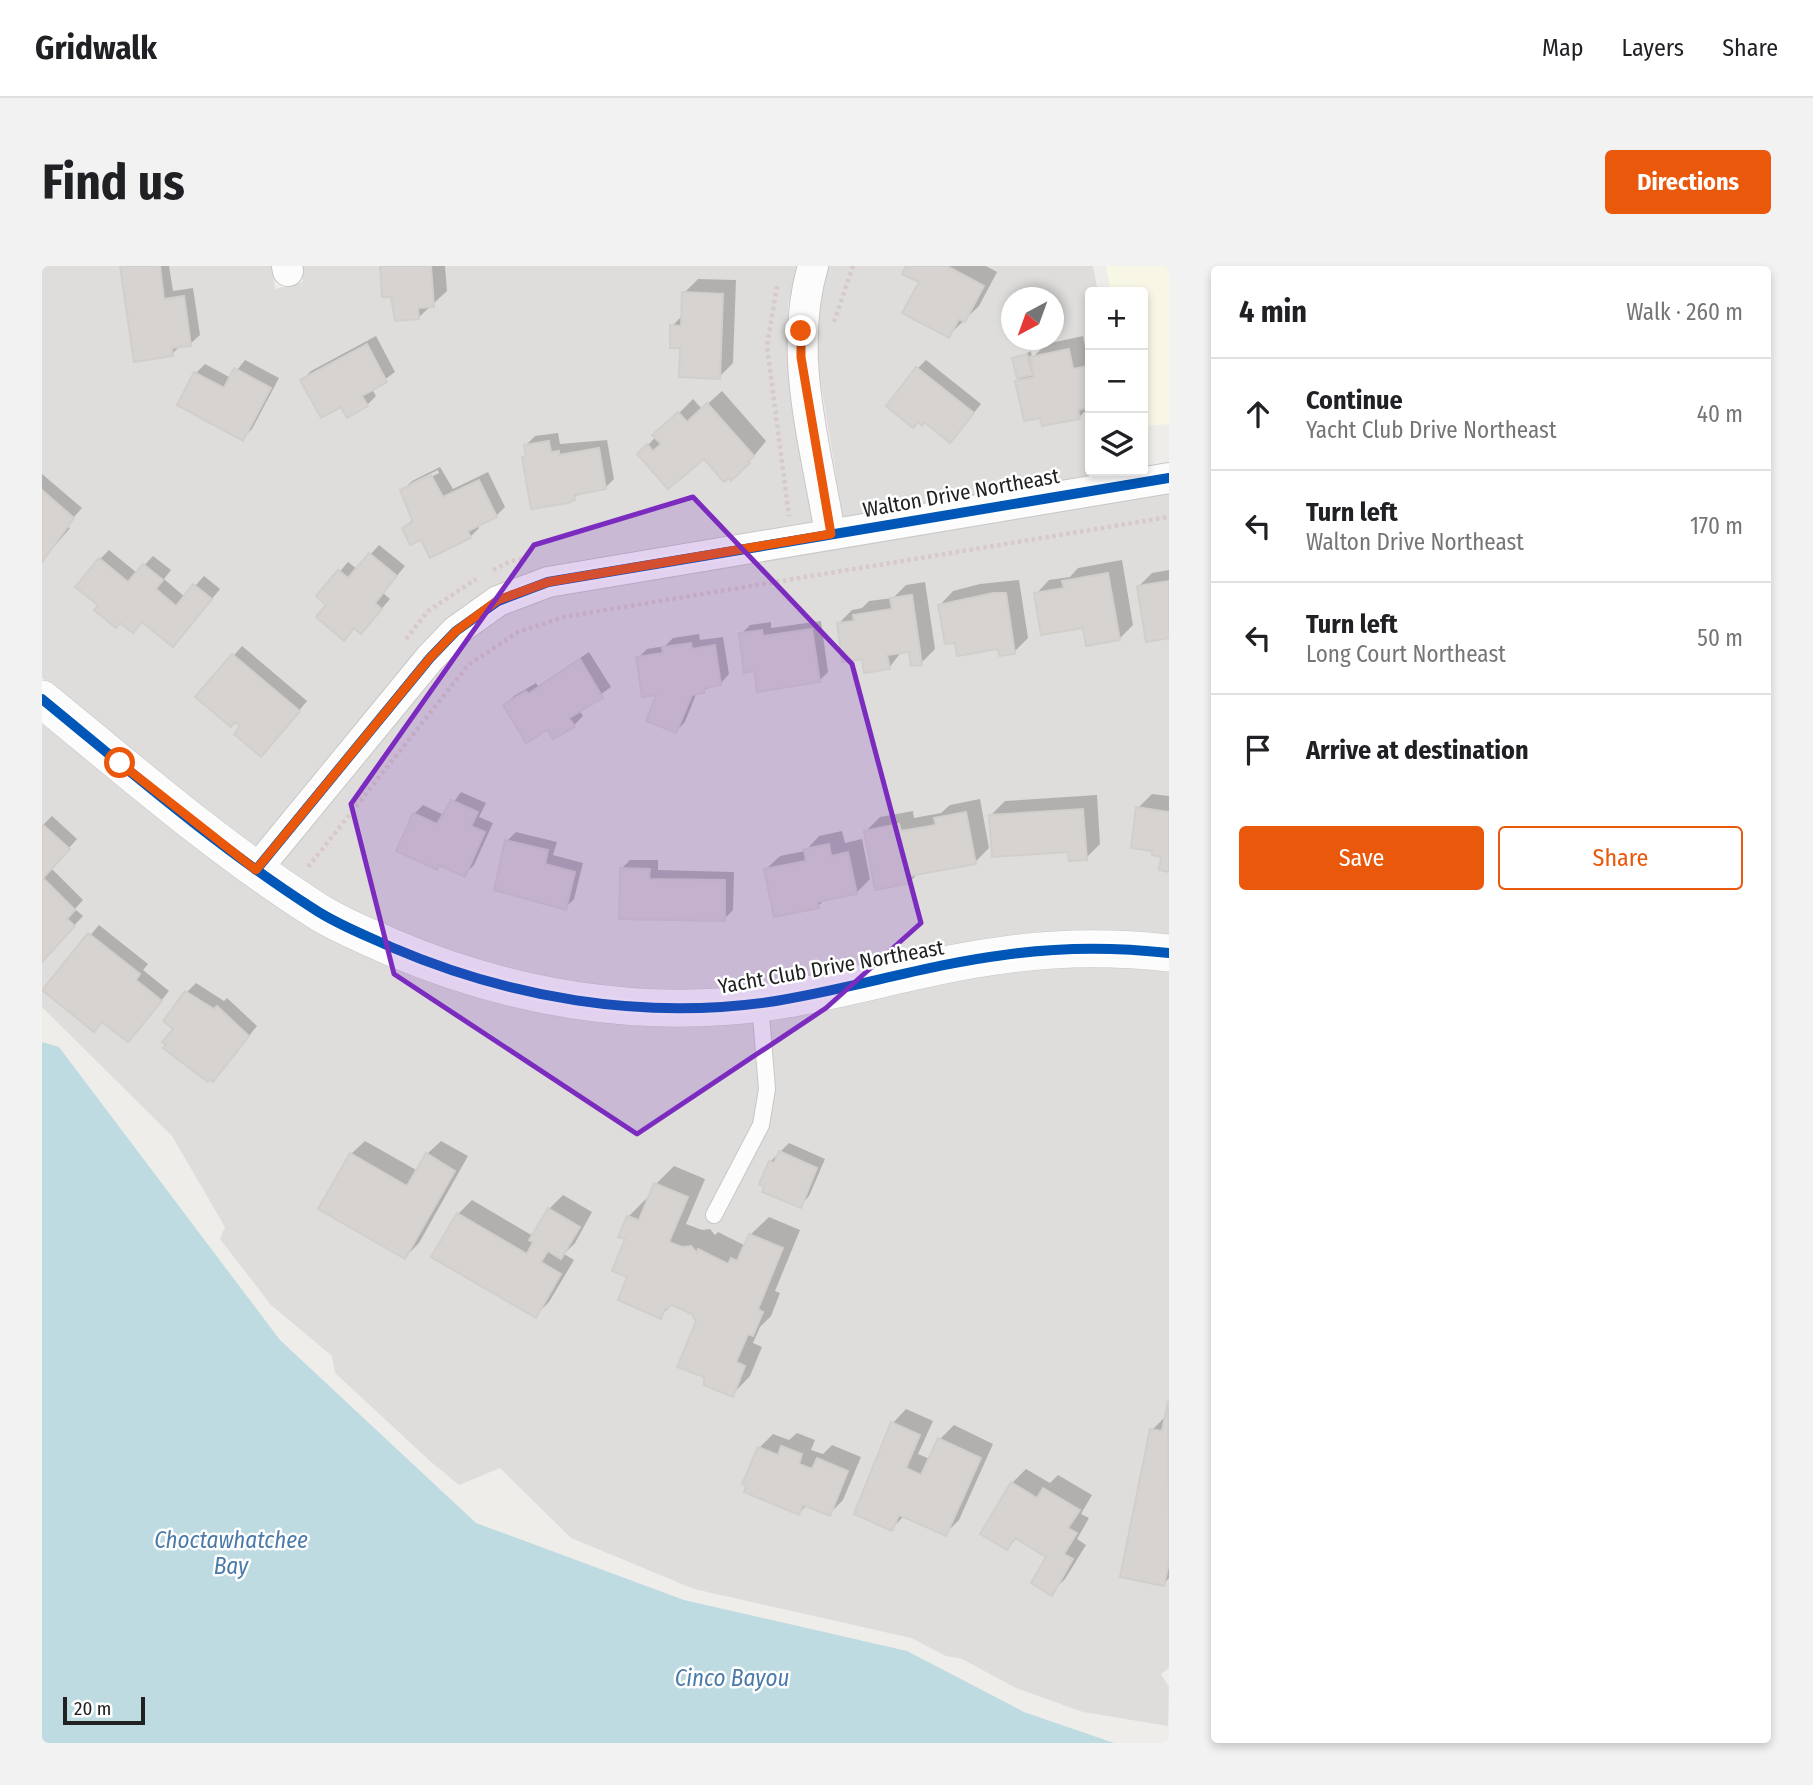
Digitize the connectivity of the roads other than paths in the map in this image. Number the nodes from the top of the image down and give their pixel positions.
1 (813, 266) edge
2 (1169, 478) edge
3 (831, 534) junction
4 (42, 699) edge
5 (263, 861) junction
6 (1169, 953) edge
7 (760, 1003) junction
8 (713, 1215) dead end

1 - 3 street
2 - 3 street, Walton Drive Northeast
3 - 5 street, Walton Drive Northeast
4 - 5 street, Yacht Club Drive Northeast
5 - 7 street, Yacht Club Drive Northeast
6 - 7 street, Yacht Club Drive Northeast
7 - 8 lane

